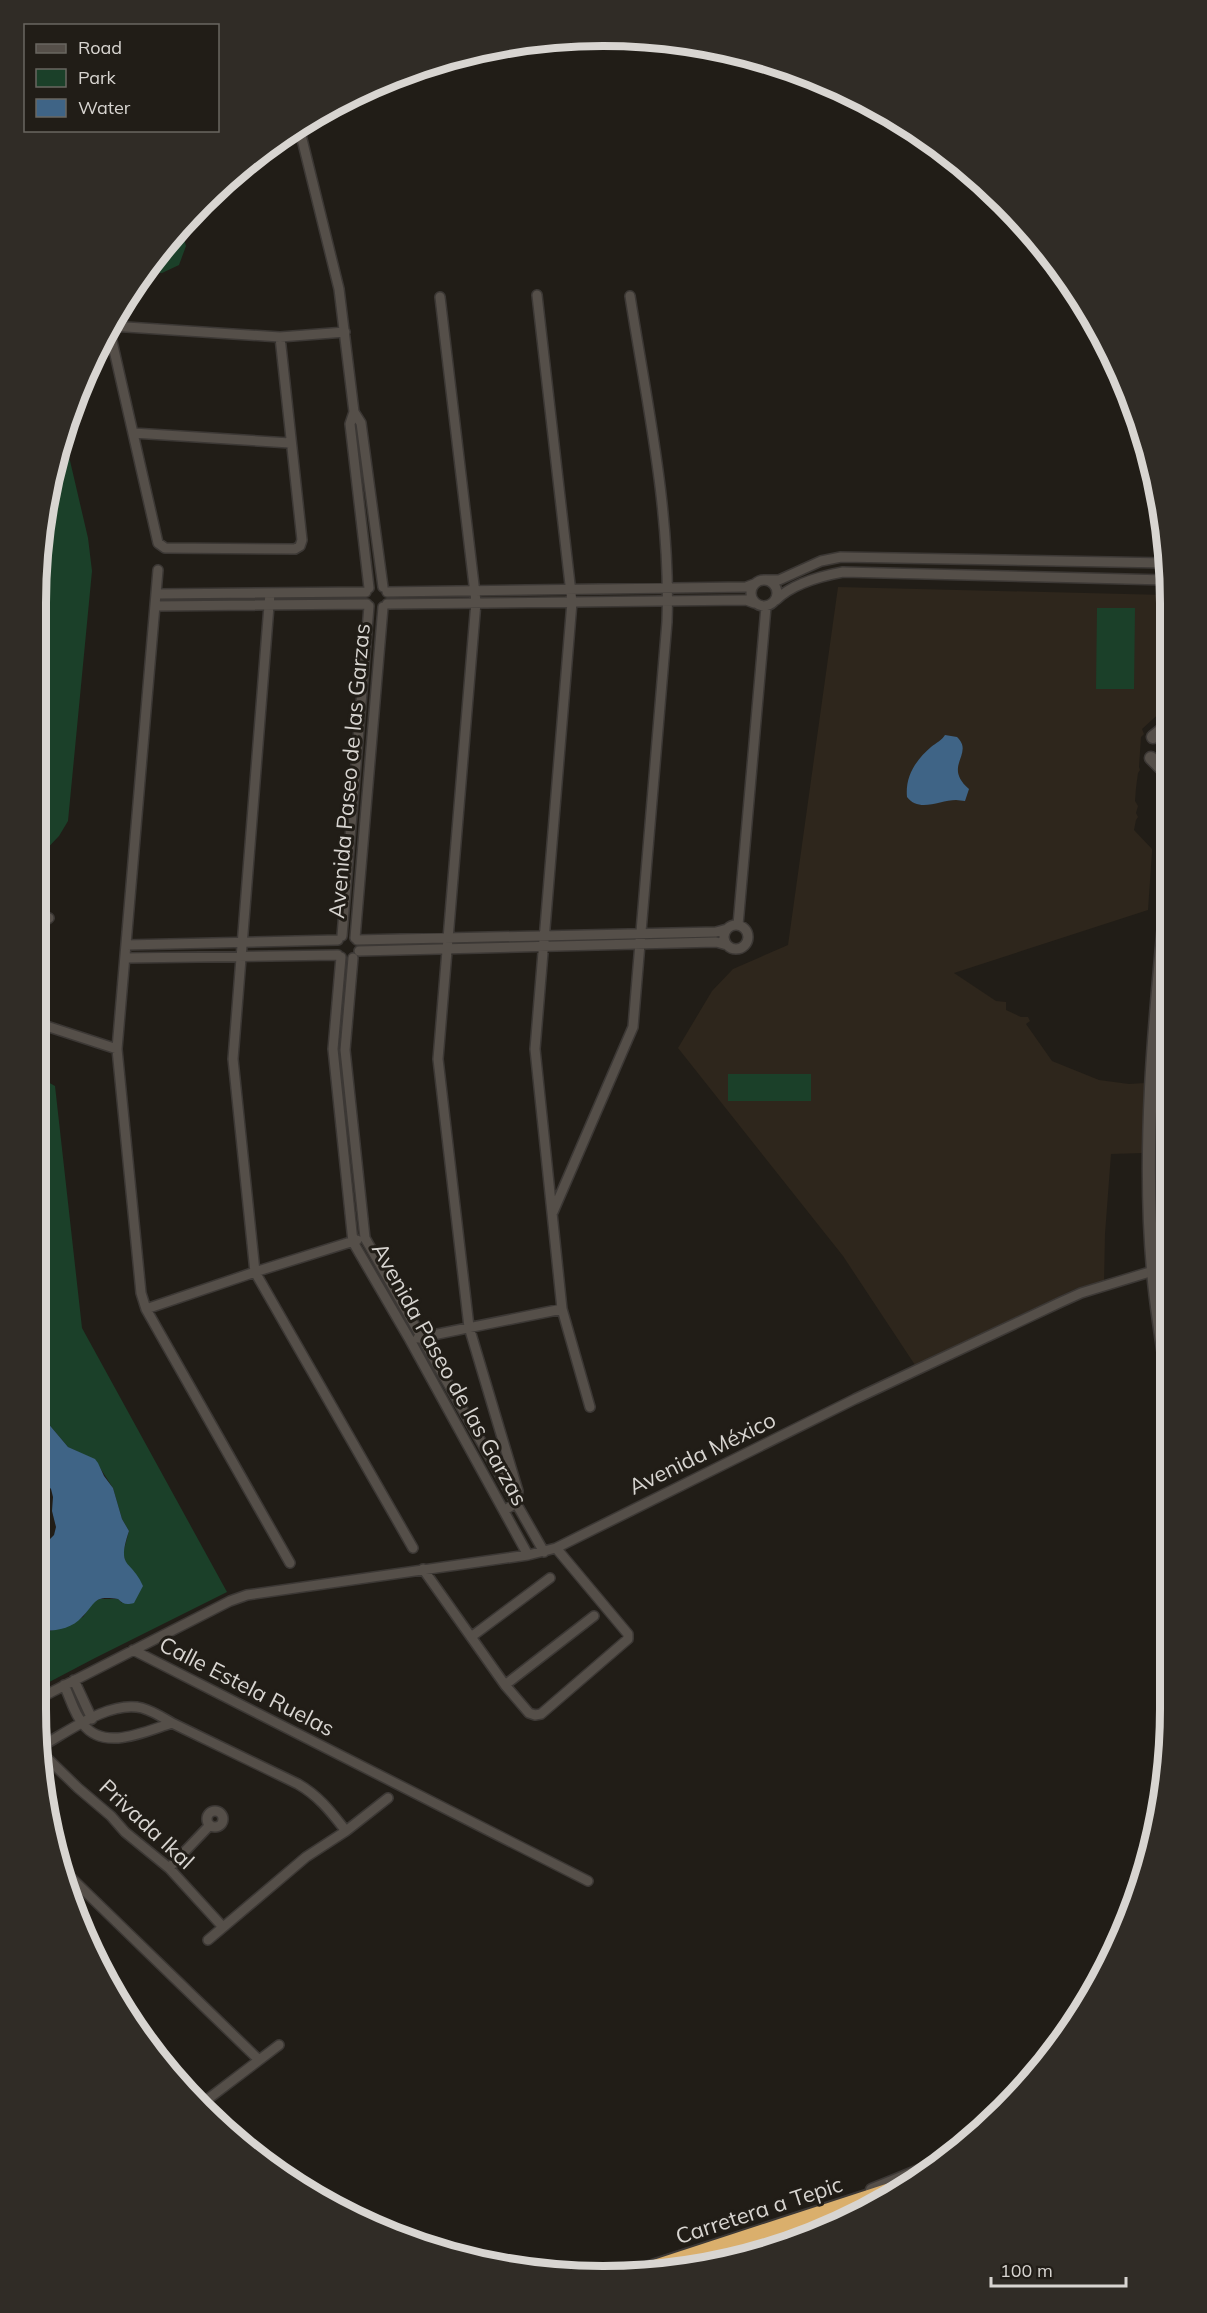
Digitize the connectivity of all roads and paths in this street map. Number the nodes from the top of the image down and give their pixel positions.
1 (301, 136) edge
2 (537, 295) dead end
3 (630, 296) dead end
4 (440, 297) dead end
5 (120, 328) edge
6 (345, 332) junction
7 (280, 337) junction
8 (113, 340) edge
9 (354, 412) junction
10 (133, 433) junction
11 (290, 443) junction
12 (841, 557) junction
13 (976, 560) junction
14 (1115, 562) junction
15 (1159, 563) edge
16 (158, 570) dead end
17 (843, 572) junction
18 (976, 575) junction
19 (1116, 578) junction
20 (1159, 579) edge
21 (766, 580) junction
22 (754, 584) junction
23 (668, 588) junction
24 (385, 589) junction
25 (368, 590) junction
26 (572, 590) junction
27 (476, 591) junction
28 (270, 593) junction
29 (157, 594) junction
30 (776, 600) junction
31 (668, 601) junction
32 (476, 602) junction
33 (572, 602) junction
34 (754, 603) junction
35 (271, 605) junction
36 (368, 605) junction
37 (156, 606) junction
38 (385, 606) junction
39 (766, 607) junction
40 (1160, 732) edge
41 (1153, 737) dead end
42 (1151, 758) dead end
43 (1160, 767) edge
44 (49, 918) dead end
45 (46, 920) edge
46 (738, 925) junction
47 (728, 929) junction
48 (640, 934) junction
49 (544, 936) junction
50 (340, 938) junction
51 (448, 938) junction
52 (356, 939) junction
53 (242, 943) junction
54 (640, 944) junction
55 (126, 945) junction
56 (727, 945) junction
57 (544, 946) junction
58 (447, 949) junction
59 (356, 954) junction
60 (241, 956) junction
61 (339, 956) junction
62 (125, 958) junction
63 (1160, 967) edge
64 (46, 1026) edge
65 (117, 1049) junction
66 (552, 1214) junction
67 (365, 1238) junction
68 (353, 1242) junction
69 (1153, 1271) junction
70 (255, 1272) junction
71 (146, 1309) junction
72 (562, 1309) junction
73 (1160, 1322) edge
74 (468, 1327) junction
75 (422, 1337) junction
76 (410, 1340) junction
77 (590, 1407) dead end
78 (510, 1465) junction
79 (498, 1472) junction
80 (516, 1503) junction
81 (505, 1510) junction
82 (413, 1548) dead end
83 (556, 1548) junction
84 (544, 1552) junction
85 (528, 1555) junction
86 (290, 1563) dead end
87 (423, 1569) junction
88 (550, 1578) dead end
89 (594, 1616) dead end
90 (471, 1637) junction
91 (133, 1650) junction
92 (74, 1680) junction
93 (64, 1685) junction
94 (505, 1685) junction
95 (46, 1695) edge
96 (92, 1719) junction
97 (172, 1723) junction
98 (82, 1724) junction
99 (48, 1743) edge
100 (49, 1760) edge
101 (388, 1798) dead end
102 (210, 1825) dead end
103 (346, 1831) junction
104 (169, 1868) junction
105 (73, 1880) edge
106 (588, 1881) dead end
107 (222, 1926) junction
108 (208, 1940) dead end
109 (279, 2045) dead end
110 (259, 2060) junction
111 (207, 2100) edge
112 (909, 2175) edge
113 (874, 2196) edge
114 (817, 2215) junction
115 (672, 2262) edge

1 - 6 street
2 - 26 street
3 - 23 street
4 - 27 street
5 - 7 street
6 - 7 street
6 - 9 street
7 - 11 street
8 - 10 street
9 - 24 street
9 - 25 street
10 - 11 street
10 - 11 street
12 - 13 street
12 - 17 street
12 - 21 street
13 - 14 street
13 - 18 street
14 - 15 street
14 - 19 street
16 - 29 street
17 - 18 street
17 - 30 street
18 - 19 street
19 - 20 street
21 - 22 street
21 - 30 street
22 - 23 street
22 - 34 street
23 - 26 street
23 - 31 street
24 - 25 street
24 - 27 street
24 - 38 street
25 - 28 street
25 - 36 street
26 - 27 street
26 - 33 street
27 - 32 street
28 - 29 street
28 - 35 street
29 - 37 street
30 - 39 street
31 - 33 street
31 - 34 street
31 - 48 street
32 - 33 street
32 - 38 street
32 - 51 street
33 - 49 street
34 - 39 street
35 - 36 street
35 - 37 street
35 - 53 street
36 - 38 street
36 - 50 street, Avenida Paseo de las Garzas
37 - 55 street
38 - 52 street, Avenida Paseo de las Garzas
39 - 46 street
40 - 41 main road
42 - 43 main road
44 - 45 street
46 - 47 street
46 - 56 street
47 - 48 street
47 - 56 street
48 - 49 street
48 - 54 street
49 - 51 street
49 - 57 street
50 - 52 street
50 - 53 street
50 - 61 street, Avenida Paseo de las Garzas
51 - 52 street
51 - 58 street
52 - 59 street, Avenida Paseo de las Garzas
53 - 55 street
53 - 60 street
54 - 56 street
54 - 57 street
54 - 66 street
55 - 62 street
57 - 58 street
57 - 66 street
58 - 59 street
58 - 74 street
59 - 61 street
59 - 67 street, Avenida Paseo de las Garzas
60 - 61 street
60 - 62 street
60 - 70 street
61 - 68 street, Avenida Paseo de las Garzas
62 - 65 street
63 - 69 main road
64 - 65 street
65 - 71 street
66 - 72 street
67 - 68 street
67 - 75 street, Avenida Paseo de las Garzas
68 - 70 street
68 - 76 street, Avenida Paseo de las Garzas
69 - 73 main road
69 - 83 street, Avenida México
70 - 71 street
70 - 82 street
71 - 86 street
72 - 74 street
72 - 77 street
74 - 75 street
74 - 78 street
75 - 76 street
75 - 79 street, Avenida Paseo de las Garzas
76 - 81 street, Avenida Paseo de las Garzas
78 - 79 street
78 - 80 street
79 - 80 street, Avenida Paseo de las Garzas
80 - 81 street
80 - 84 street, Avenida Paseo de las Garzas
81 - 85 street, Avenida Paseo de las Garzas
83 - 84 street, Avenida México
83 - 94 street
84 - 85 street, Avenida México
85 - 87 street, Avenida México
87 - 90 street
87 - 91 street, Avenida México
88 - 90 street
89 - 94 street
90 - 94 street
91 - 92 street, Avenida México
91 - 106 street, Calle Estela Ruelas
92 - 93 street, Avenida México
92 - 96 street
93 - 95 street, Avenida México
93 - 98 street
96 - 97 street
96 - 98 street
97 - 98 street
97 - 103 street
98 - 99 street
100 - 104 street, Privada Ikal
101 - 103 street
102 - 104 street
103 - 107 street
104 - 107 street, Privada Ikal
105 - 110 street
107 - 108 street
109 - 110 street
110 - 111 street
112 - 114 main road
113 - 114 highway, Carretera a Tepic
114 - 115 highway, Carretera a Tepic

